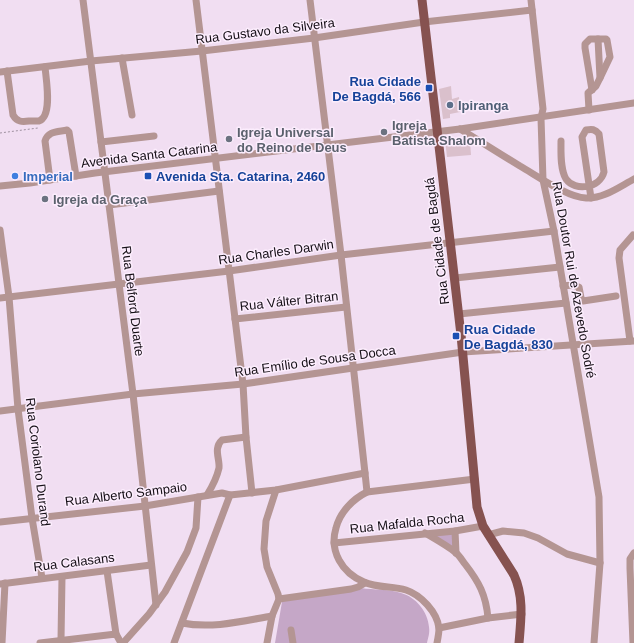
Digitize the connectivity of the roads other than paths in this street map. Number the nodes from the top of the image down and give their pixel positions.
1 (83, 0) edge
2 (196, 0) edge
3 (310, 0) edge
4 (422, 0) edge
5 (531, 0) edge
6 (532, 10) junction
7 (424, 22) junction
8 (314, 38) junction
9 (598, 39) junction
10 (202, 51) junction
11 (122, 58) junction
12 (92, 61) junction
13 (45, 67) junction
14 (4, 72) edge
15 (600, 78) junction
16 (592, 90) junction
17 (634, 103) edge
18 (589, 110) junction
19 (132, 115) dead end
20 (541, 118) junction
21 (460, 129) junction
22 (437, 132) junction
23 (154, 136) dead end
24 (560, 141) dead end
25 (101, 142) junction
26 (328, 145) junction
27 (215, 159) junction
28 (105, 173) junction
29 (76, 176) junction
30 (634, 179) edge
31 (50, 180) junction
32 (543, 180) junction
33 (0, 186) edge
34 (589, 187) junction
35 (219, 191) junction
36 (591, 198) junction
37 (109, 205) junction
38 (0, 230) edge
39 (554, 231) junction
40 (633, 235) edge
41 (451, 242) junction
42 (341, 255) junction
43 (560, 267) junction
44 (229, 271) junction
45 (455, 278) junction
46 (118, 284) junction
47 (563, 286) junction
48 (616, 296) dead end
49 (9, 297) junction
50 (0, 298) edge
51 (566, 303) junction
52 (346, 307) junction
53 (459, 314) junction
54 (235, 319) junction
55 (632, 341) edge
56 (574, 345) junction
57 (463, 352) junction
58 (354, 368) junction
59 (243, 384) junction
60 (132, 394) junction
61 (18, 409) junction
62 (0, 411) edge
63 (246, 437) junction
64 (365, 473) junction
65 (475, 479) junction
66 (459, 481) junction
67 (276, 490) junction
68 (475, 491) junction
69 (367, 492) junction
70 (252, 493) junction
71 (207, 495) junction
72 (230, 495) junction
73 (198, 497) junction
74 (145, 506) junction
75 (32, 518) junction
76 (0, 522) edge
77 (483, 526) junction
78 (455, 531) junction
79 (425, 533) junction
80 (488, 535) junction
81 (334, 543) junction
82 (456, 553) junction
83 (634, 553) edge
84 (600, 562) junction
85 (151, 565) junction
86 (107, 571) junction
87 (62, 576) junction
88 (42, 578) junction
89 (365, 583) junction
90 (2, 584) edge
91 (279, 599) junction
92 (156, 605) junction
93 (522, 614) junction
94 (272, 616) junction
95 (488, 618) junction
96 (182, 623) junction
97 (439, 628) junction
98 (291, 630) dead end
99 (116, 634) junction
100 (62, 640) junction
101 (2, 643) edge
102 (40, 643) edge
103 (122, 643) edge
104 (174, 643) edge
105 (268, 643) edge
106 (293, 643) edge
107 (437, 643) edge
108 (519, 643) edge
109 (594, 643) edge
110 (633, 643) edge

1 - 12 street, Rua Belford Duarte
2 - 10 street
3 - 8 street
4 - 7 main road, Rua Cidade de Bagdá
5 - 6 street, Rua Doutor Rui de Azevedo Sodré
6 - 7 street, Rua Gustavo da Silveira
6 - 20 street, Rua Doutor Rui de Azevedo Sodré
7 - 8 street, Rua Gustavo da Silveira
7 - 22 main road, Rua Cidade de Bagdá
8 - 10 street, Rua Gustavo da Silveira
8 - 26 street
9 - 15 street
9 - 15 street
9 - 16 street
10 - 11 street, Rua Gustavo da Silveira
10 - 27 street
11 - 12 street, Rua Gustavo da Silveira
11 - 19 street
12 - 13 street, Rua Gustavo da Silveira
12 - 25 street, Rua Belford Duarte
13 - 14 street, Rua Gustavo da Silveira
13 - 14 street
15 - 16 street
16 - 18 street
17 - 18 street, Avenida Santa Catarina
18 - 20 street, Avenida Santa Catarina
20 - 21 street, Avenida Santa Catarina
20 - 32 street, Rua Doutor Rui de Azevedo Sodré
21 - 22 street, Avenida Santa Catarina
21 - 32 street
22 - 26 street, Avenida Santa Catarina
22 - 41 main road, Rua Cidade de Bagdá
23 - 25 street
24 - 34 street
25 - 28 street, Rua Belford Duarte
26 - 27 street, Avenida Santa Catarina
26 - 42 street
27 - 28 street, Avenida Santa Catarina
27 - 35 street
28 - 29 street, Avenida Santa Catarina
28 - 37 street, Rua Belford Duarte
29 - 31 street, Avenida Santa Catarina
29 - 31 street
30 - 36 street
31 - 33 street, Avenida Santa Catarina
32 - 36 street
32 - 39 street, Rua Doutor Rui de Azevedo Sodré
34 - 34 street
34 - 36 street
35 - 37 street
35 - 44 street
37 - 46 street, Rua Belford Duarte
38 - 49 street, Rua Coriolano Durand
39 - 41 street, Rua Charles Darwin
39 - 43 street, Rua Doutor Rui de Azevedo Sodré
40 - 55 street
41 - 42 street, Rua Charles Darwin
41 - 45 main road, Rua Cidade de Bagdá
42 - 44 street, Rua Charles Darwin
42 - 52 street
43 - 45 street
43 - 47 street, Rua Doutor Rui de Azevedo Sodré
44 - 46 street, Rua Charles Darwin
44 - 54 street
45 - 53 main road, Rua Cidade de Bagdá
46 - 49 street, Rua Charles Darwin
46 - 60 street, Rua Belford Duarte
47 - 48 street
47 - 51 street, Rua Doutor Rui de Azevedo Sodré
49 - 50 street, Rua Charles Darwin
49 - 61 street, Rua Coriolano Durand
51 - 53 street
51 - 56 street, Rua Doutor Rui de Azevedo Sodré
52 - 54 street, Rua Válter Bitran
52 - 58 street
53 - 57 main road, Rua Cidade de Bagdá
54 - 59 street
55 - 56 street, Rua Emílio de Sousa Docca
56 - 57 street, Rua Emílio de Sousa Docca
56 - 84 street, Rua Doutor Rui de Azevedo Sodré
57 - 58 street, Rua Emílio de Sousa Docca
57 - 65 main road, Rua Cidade de Bagdá
58 - 59 street, Rua Emílio de Sousa Docca
58 - 64 street
59 - 60 street, Rua Emílio de Sousa Docca
59 - 63 street
60 - 61 street, Rua Emílio de Sousa Docca
60 - 74 street, Rua Belford Duarte
61 - 62 street, Rua Emílio de Sousa Docca
61 - 75 street, Rua Coriolano Durand
63 - 70 street
63 - 71 street
64 - 67 street, Rua Alberto Sampaio
64 - 69 street
65 - 66 street
65 - 68 main road, Rua Cidade de Bagdá
66 - 68 street
66 - 69 street
67 - 70 street, Rua Alberto Sampaio
67 - 91 street
68 - 77 main road, Rua Cidade de Bagdá
69 - 81 street
70 - 72 street, Rua Alberto Sampaio
71 - 72 street, Rua Alberto Sampaio
71 - 73 street, Rua Alberto Sampaio
72 - 96 street
73 - 74 street, Rua Alberto Sampaio
73 - 92 street
74 - 75 street, Rua Alberto Sampaio
74 - 85 street, Rua Belford Duarte
75 - 76 street, Rua Alberto Sampaio
75 - 88 street, Rua Coriolano Durand
77 - 78 street, Rua Mafalda Rocha
77 - 80 main road, Rua Cidade de Bagdá
78 - 79 street, Rua Mafalda Rocha
78 - 82 street
79 - 81 street, Rua Mafalda Rocha
79 - 82 street
80 - 84 street
80 - 93 main road, Rua Cidade de Bagdá
81 - 89 street
82 - 95 street
83 - 110 street
84 - 109 street, Rua Doutor Rui de Azevedo Sodré
85 - 86 street, Rua Calasans
85 - 92 street, Rua Belford Duarte
86 - 87 street, Rua Calasans
86 - 99 street
87 - 88 street, Rua Calasans
87 - 100 street
88 - 90 street, Rua Calasans
89 - 91 street
89 - 97 street
90 - 101 street
91 - 94 street
92 - 103 street
93 - 95 street
93 - 108 main road, Rua Cidade de Bagdá
94 - 96 street
94 - 105 street
95 - 97 street
96 - 104 street
97 - 107 street
98 - 106 street
99 - 100 street
99 - 103 street
100 - 102 street

